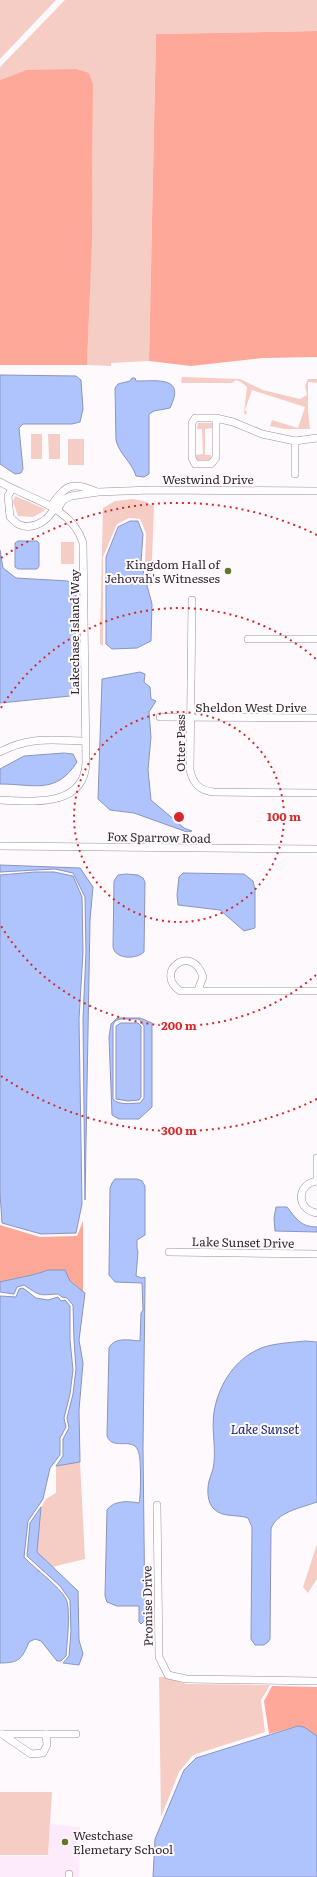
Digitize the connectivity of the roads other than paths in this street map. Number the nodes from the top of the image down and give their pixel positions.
1 (216, 418) junction
2 (317, 438) edge
3 (295, 441) junction
4 (294, 474) dead end
5 (0, 482) edge
6 (12, 489) junction
7 (317, 491) edge
8 (54, 508) junction
9 (192, 600) dead end
10 (248, 639) dead end
11 (317, 639) edge
12 (191, 717) junction
13 (160, 718) dead end
14 (317, 718) edge
15 (85, 741) junction
16 (0, 752) edge
17 (317, 793) edge
18 (0, 800) edge
19 (0, 846) edge
20 (317, 849) edge
21 (198, 990) junction
22 (317, 991) edge
23 (317, 1158) edge
24 (317, 1181) edge
25 (317, 1213) edge
26 (169, 1252) dead end
27 (317, 1254) edge
28 (157, 1505) dead end
29 (317, 1681) edge
30 (1, 1734) edge
31 (46, 1734) junction
32 (76, 1734) dead end

1 - 1 street
1 - 3 street
2 - 3 street
3 - 4 street
5 - 6 street, Lakechase Island Way
6 - 8 street, Lakechase Island Way
6 - 8 street, Westwind Drive
7 - 8 street, Westwind Drive
8 - 15 street, Lakechase Island Way
9 - 12 street, Otter Pass
10 - 11 street
12 - 13 street, Sheldon West Drive
12 - 14 street, Sheldon West Drive
12 - 17 street, Otter Pass
15 - 16 street
15 - 18 street, Lakechase Island Way
19 - 20 street, Fox Sparrow Road
21 - 21 street
21 - 22 street
23 - 24 street
24 - 25 street
26 - 27 street, Lake Sunset Drive
28 - 29 street, Promise Drive
30 - 31 street
30 - 31 street
31 - 32 street

